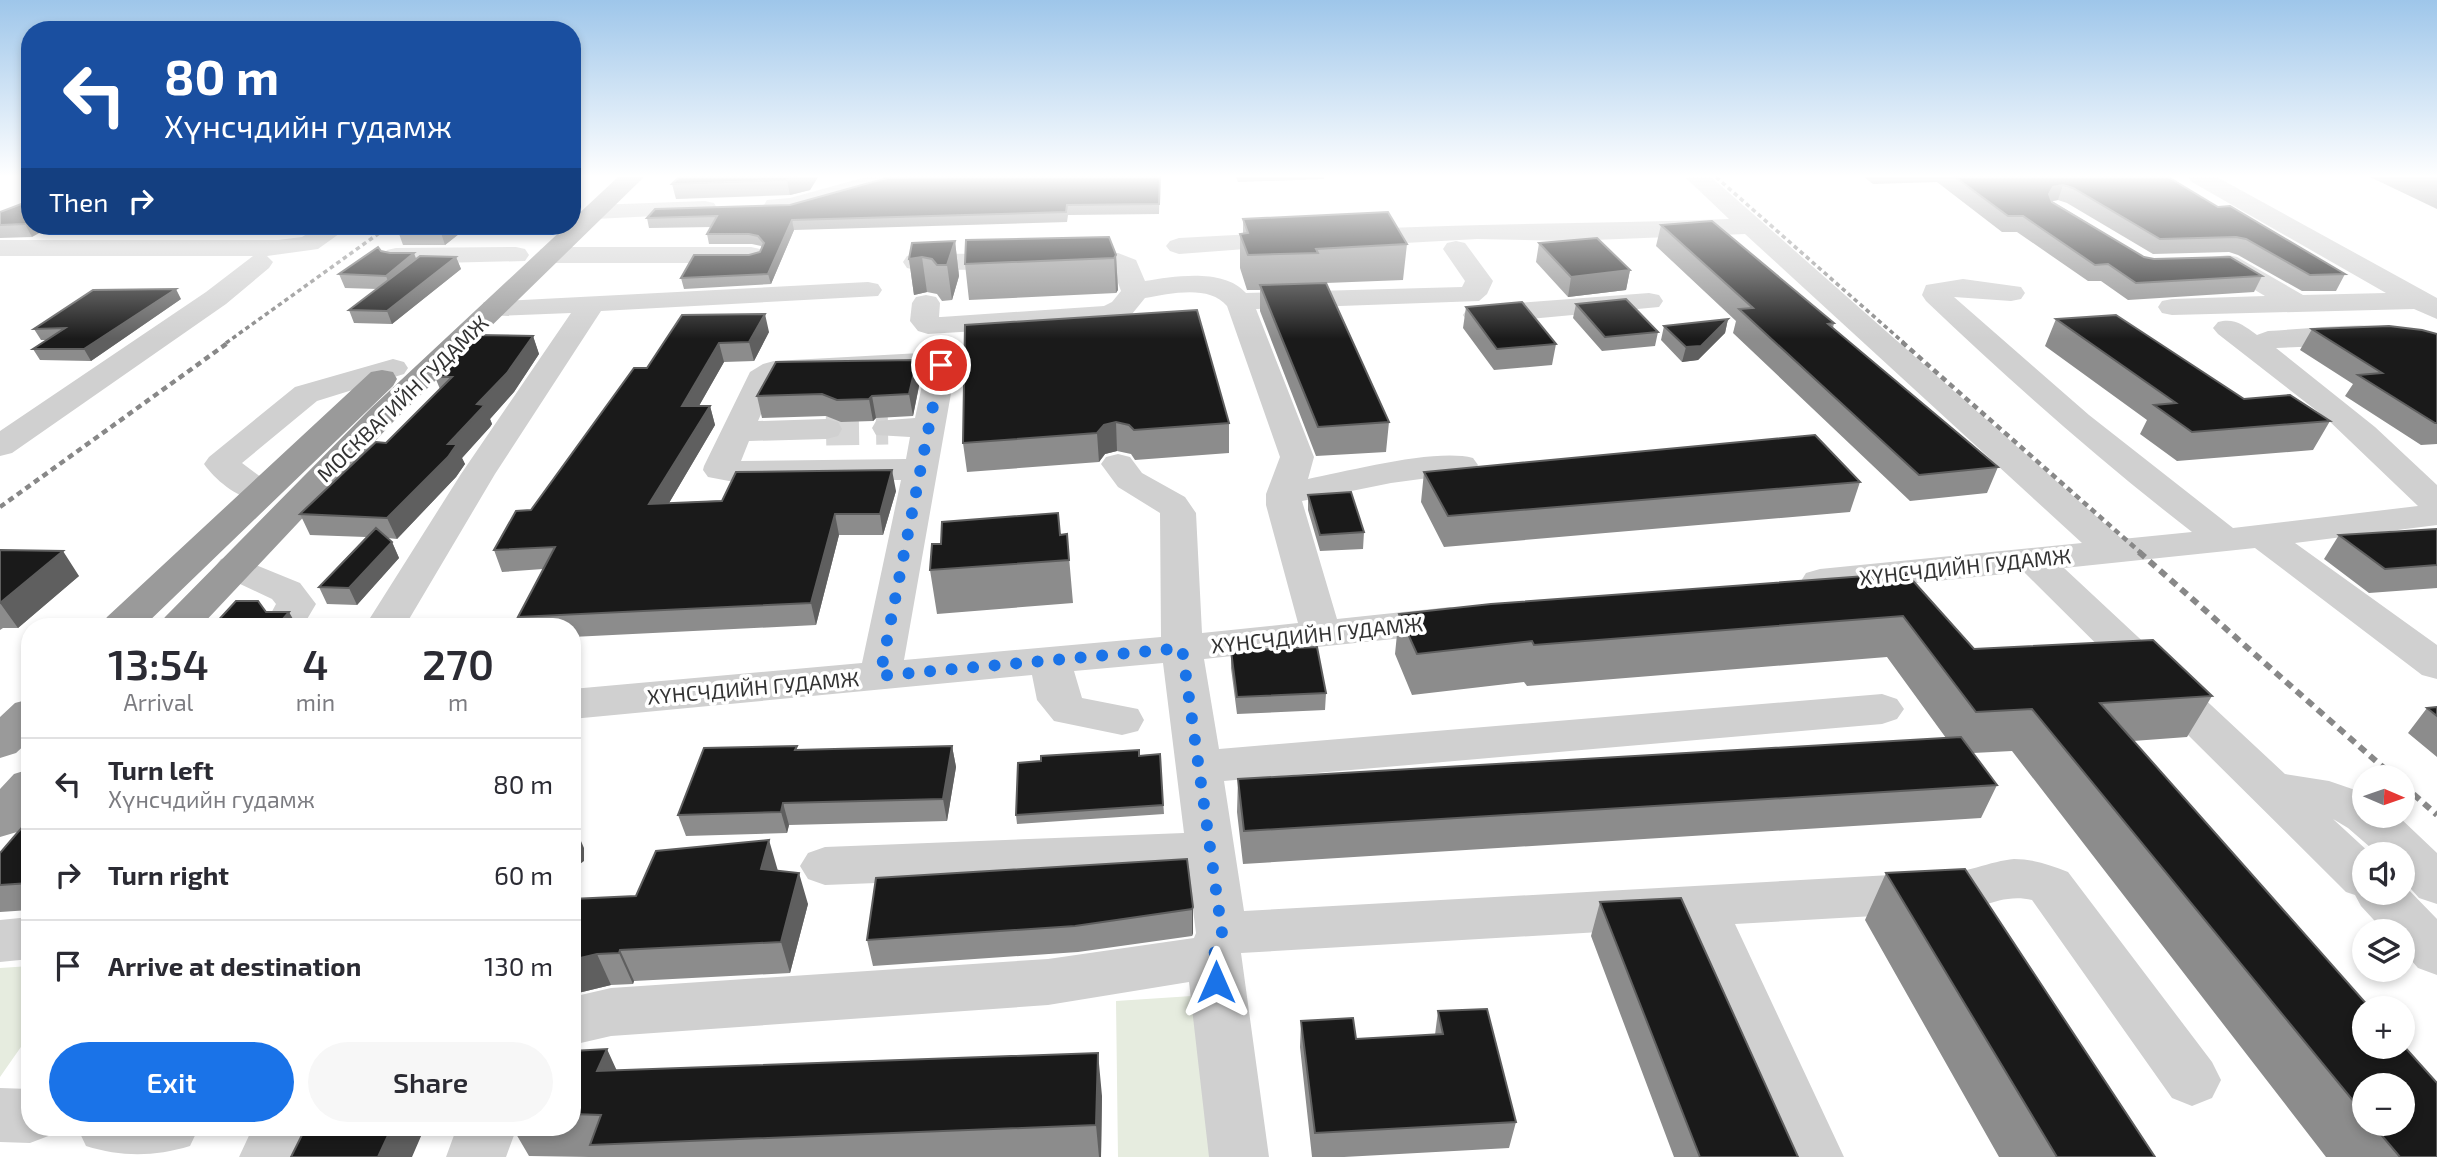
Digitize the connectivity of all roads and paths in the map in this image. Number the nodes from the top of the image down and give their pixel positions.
1 (1460, 231) edge
2 (1507, 231) edge
3 (1620, 231) edge
4 (1757, 231) edge
5 (2296, 231) joint
6 (2264, 232) joint
7 (69, 235) edge
8 (323, 235) edge
9 (549, 240) edge
10 (1179, 246) dead end
11 (0, 248) edge
12 (38, 248) junction
13 (1456, 249) dead end
14 (516, 255) junction
15 (751, 255) edge
16 (396, 256) edge
17 (260, 262) dead end
18 (916, 262) edge
19 (2188, 264) edge
20 (868, 290) dead end
21 (1135, 292) junction
22 (1393, 295) junction
23 (1649, 301) dead end
24 (2389, 301) junction
25 (2009, 302) dead end
26 (592, 303) junction
27 (926, 303) dead end
28 (2299, 303) junction
29 (1241, 306) junction
30 (2172, 307) dead end
31 (2432, 307) edge
32 (494, 308) junction
33 (2228, 328) dead end
34 (2268, 340) dead end
35 (2437, 349) edge
36 (394, 368) junction
37 (930, 427) junction
38 (737, 431) junction
39 (0, 446) edge
40 (868, 447) junction
41 (808, 448) junction
42 (1118, 464) dead end
43 (1461, 465) edge
44 (921, 469) junction
45 (261, 493) junction
46 (1284, 494) junction
47 (2437, 505) edge
48 (2437, 514) edge
49 (2244, 538) junction
50 (2114, 552) junction
51 (2032, 558) junction
52 (234, 567) junction
53 (1786, 584) edge
54 (1485, 616) edge
55 (289, 617) edge
56 (129, 618) edge
57 (186, 618) edge
58 (390, 618) edge
59 (1321, 633) junction
60 (1182, 648) junction
61 (1050, 660) junction
62 (2437, 665) edge
63 (880, 676) junction
64 (581, 703) edge
65 (1882, 709) dead end
66 (1122, 720) dead end
67 (21, 722) edge
68 (0, 742) edge
69 (1199, 767) junction
70 (2272, 789) junction
71 (21, 796) edge
72 (0, 819) edge
73 (1211, 850) junction
74 (825, 866) dead end
75 (2352, 866) edge
76 (2437, 884) edge
77 (1948, 893) junction
78 (2391, 905) edge
79 (1702, 907) junction
80 (1998, 929) edge
81 (21, 939) edge
82 (0, 941) edge
83 (1217, 945) junction
84 (2437, 953) edge
85 (581, 1019) edge
86 (2192, 1080) dead end
87 (280, 1136) edge
88 (484, 1136) edge
89 (269, 1157) edge
90 (476, 1157) edge
91 (1239, 1157) edge
92 (1814, 1157) edge

1 - 10 street
2 - 3 street
4 - 50 street
5 - 6 street
5 - 31 street
6 - 24 street
7 - 12 street
8 - 12 street
9 - 14 highway, МОСКВАГИЙН ГУДАМЖ
9 - 15 street
9 - 32 highway, МОСКВАГИЙН ГУДАМЖ
11 - 12 street
13 - 22 street
14 - 16 street
14 - 36 highway, МОСКВАГИЙН ГУДАМЖ
17 - 39 street
18 - 21 street
19 - 28 street
20 - 26 street
21 - 27 street
21 - 29 street
22 - 23 street
22 - 29 street
24 - 28 street
24 - 31 street
25 - 49 street
26 - 32 street
26 - 58 street
28 - 30 street
29 - 46 street
32 - 52 highway, МОСКВАГИЙН ГУДАМЖ
33 - 47 street
34 - 35 street
36 - 45 highway, МОСКВАГИЙН ГУДАМЖ
36 - 45 street
37 - 38 street
37 - 40 street
37 - 44 street
38 - 41 street
38 - 41 street
40 - 41 street
40 - 44 street
42 - 60 street
43 - 46 street
44 - 63 street
45 - 56 highway, МОСКВАГИЙН ГУДАМЖ
46 - 59 street
48 - 49 street, ХҮНСЧДИЙН ГУДАМЖ
49 - 50 street, ХҮНСЧДИЙН ГУДАМЖ
49 - 62 street
50 - 51 street, ХҮНСЧДИЙН ГУДАМЖ
51 - 53 street, ХҮНСЧДИЙН ГУДАМЖ
51 - 70 street
52 - 55 street
52 - 57 highway, МОСКВАГИЙН ГУДАМЖ
54 - 59 street, ХҮНСЧДИЙН ГУДАМЖ
59 - 60 street, ХҮНСЧДИЙН ГУДАМЖ
60 - 61 street, ХҮНСЧДИЙН ГУДАМЖ
60 - 69 street
61 - 63 street, ХҮНСЧДИЙН ГУДАМЖ
61 - 66 street
63 - 64 street, ХҮНСЧДИЙН ГУДАМЖ
65 - 69 street
67 - 68 highway
69 - 73 street
70 - 75 street
70 - 76 street
71 - 72 highway
73 - 74 street
73 - 83 street
77 - 79 street
77 - 80 street
77 - 86 street
78 - 84 street
79 - 83 street
79 - 92 street
81 - 82 street
83 - 85 street
83 - 91 street
87 - 89 street
88 - 90 street

